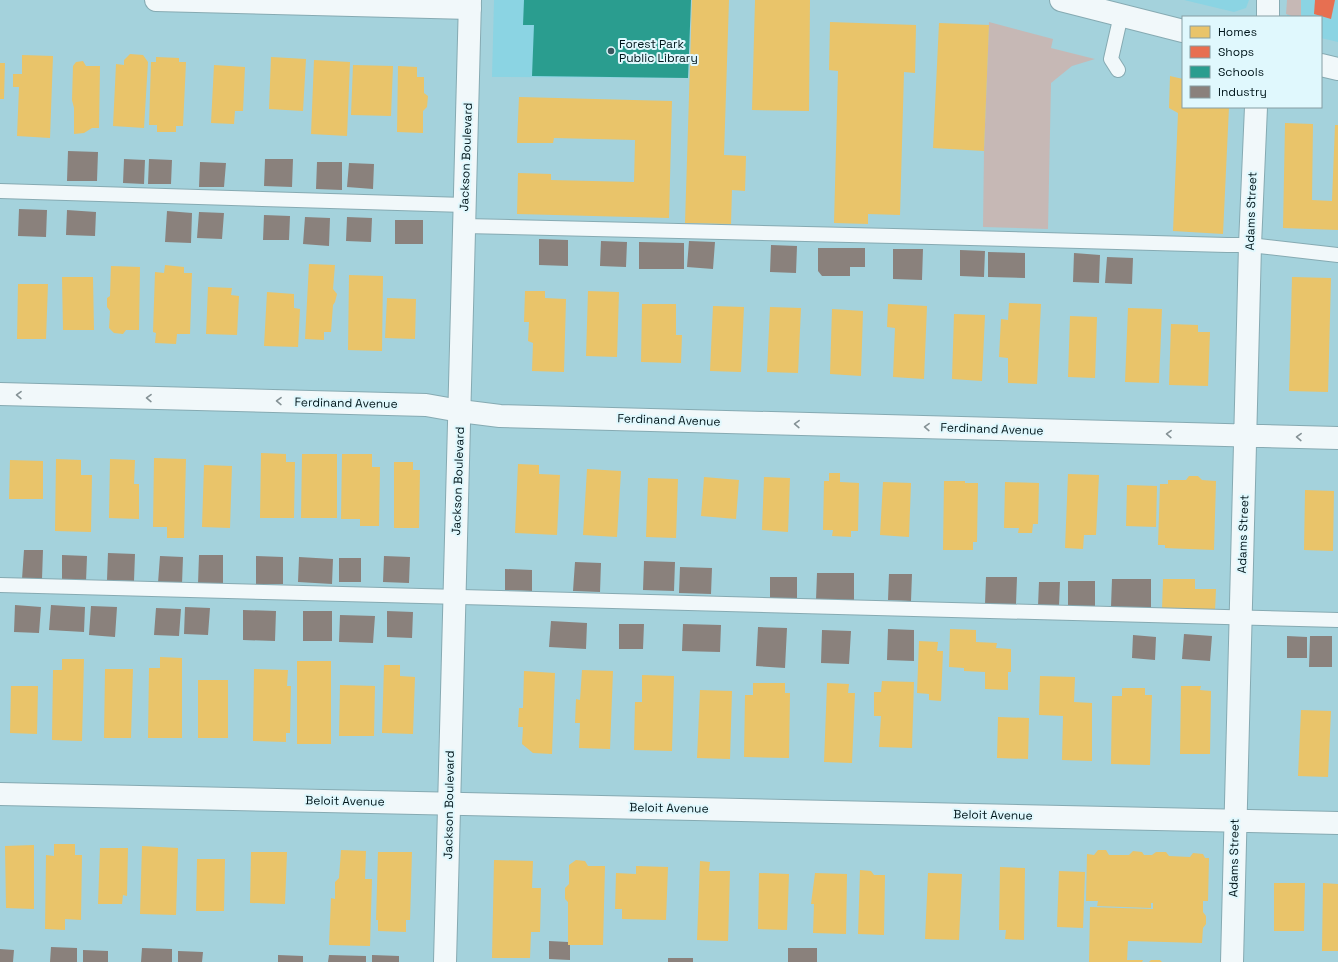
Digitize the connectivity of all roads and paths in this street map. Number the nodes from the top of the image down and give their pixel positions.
1 (156, 0) edge
2 (1061, 0) edge
3 (1268, 0) edge
4 (470, 4) edge
5 (1122, 15) junction
6 (1268, 16) edge
7 (1182, 30) edge
8 (1322, 65) edge
9 (1118, 70) dead end
10 (1338, 70) edge
11 (1256, 108) edge
12 (0, 191) edge
13 (465, 205) junction
14 (464, 226) junction
15 (1250, 245) junction
16 (1338, 255) edge
17 (0, 394) edge
18 (460, 411) junction
19 (1245, 436) junction
20 (1338, 438) edge
21 (0, 585) edge
22 (455, 597) junction
23 (1240, 617) junction
24 (1338, 620) edge
25 (0, 794) edge
26 (450, 804) junction
27 (1235, 821) junction
28 (1338, 823) edge
29 (445, 962) edge
30 (1232, 962) edge

1 - 4 street
2 - 5 street
3 - 6 street
4 - 13 street, Jackson Boulevard
5 - 7 street
5 - 9 lane
8 - 10 street
11 - 15 street, Adams Street
12 - 13 lane
13 - 14 street, Jackson Boulevard
14 - 15 lane
14 - 18 street, Jackson Boulevard
15 - 16 lane
15 - 19 street, Adams Street
18 -> 17 street, Ferdinand Avenue
19 -> 18 street, Ferdinand Avenue
18 - 22 street, Jackson Boulevard
20 -> 19 street, Ferdinand Avenue
19 - 23 street, Adams Street
21 - 22 lane
22 - 23 lane
22 - 26 street, Jackson Boulevard
23 - 24 lane
23 - 27 street, Adams Street
25 - 26 street, Beloit Avenue
26 - 27 street, Beloit Avenue
26 - 29 street, Jackson Boulevard
27 - 28 street, Beloit Avenue
27 - 30 street, Adams Street

